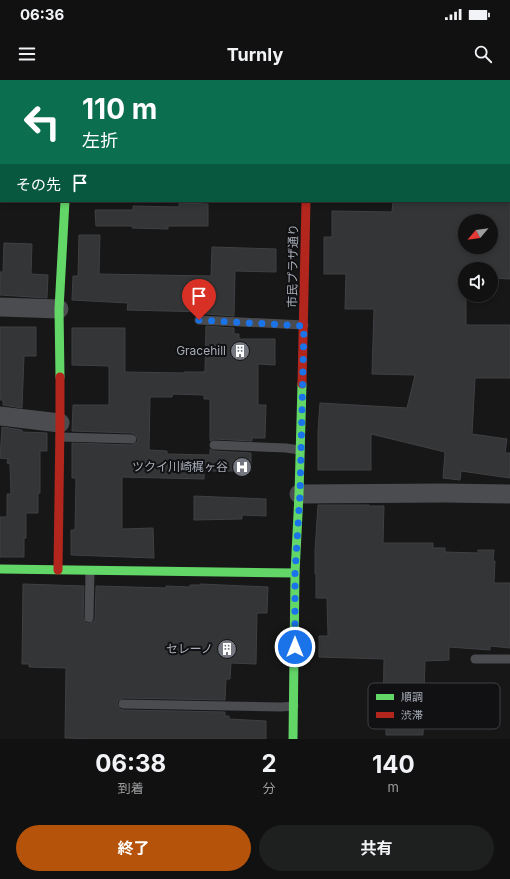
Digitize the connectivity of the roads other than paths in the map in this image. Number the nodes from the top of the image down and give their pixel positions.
1 (65, 202) edge
2 (306, 202) edge
3 (0, 307) edge
4 (59, 309) junction
5 (199, 320) dead end
6 (304, 326) junction
7 (0, 416) edge
8 (60, 430) junction
9 (132, 439) dead end
10 (214, 445) dead end
11 (300, 450) junction
12 (300, 494) junction
13 (510, 494) edge
14 (0, 569) edge
15 (58, 570) junction
16 (90, 570) junction
17 (295, 573) junction
18 (89, 618) dead end
19 (475, 659) dead end
20 (510, 659) edge
21 (123, 704) dead end
22 (294, 706) junction
23 (293, 739) edge

1 - 4 street
2 - 6 street, 市民プラザ通り
3 - 4 street
4 - 8 street
5 - 6 lane
6 - 11 street, 市民プラザ通り
7 - 8 street
8 - 9 lane
8 - 15 street
10 - 11 lane
11 - 12 street, 市民プラザ通り
12 - 13 street
12 - 17 street, 市民プラザ通り
14 - 15 street
15 - 16 street
16 - 17 street
16 - 18 lane
17 - 22 street, 市民プラザ通り
19 - 20 lane
21 - 22 lane
22 - 23 street, 市民プラザ通り

